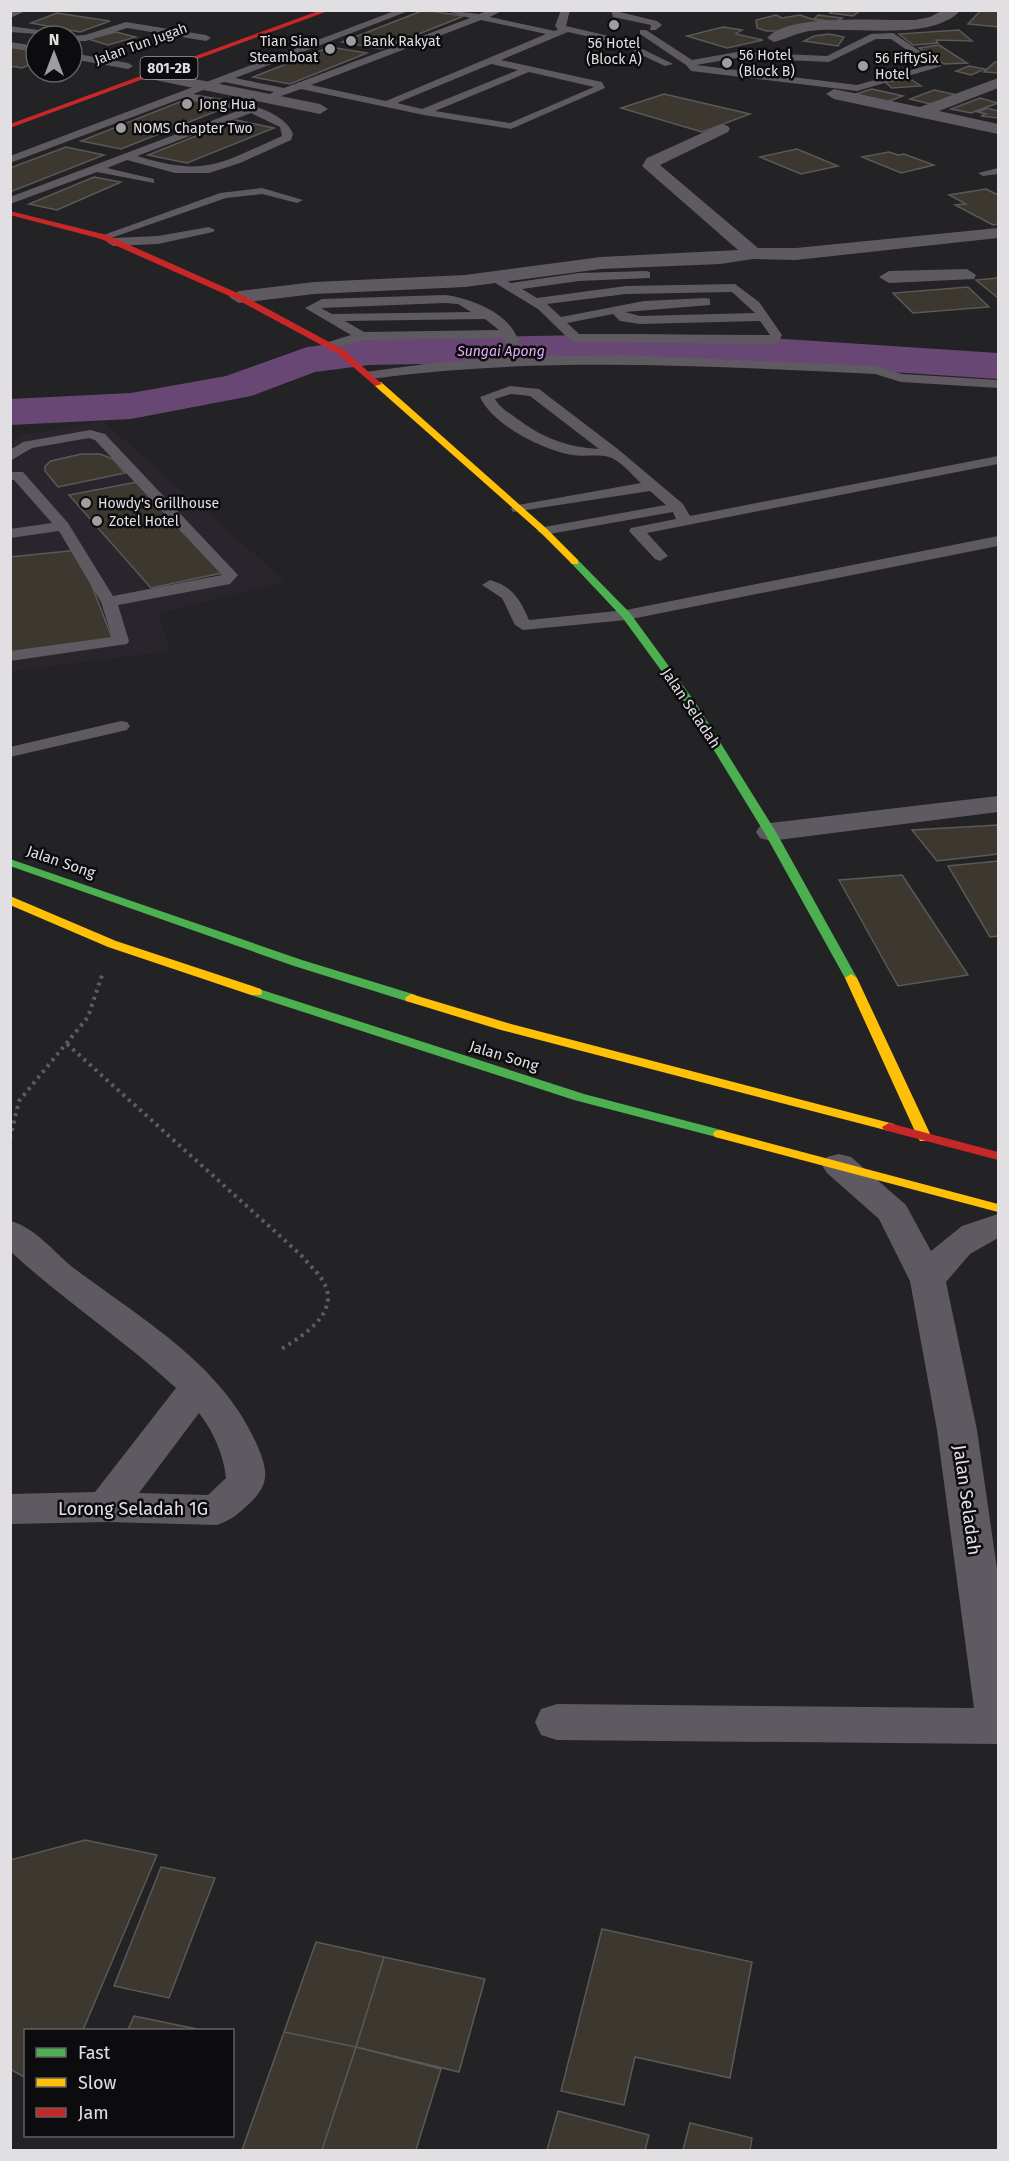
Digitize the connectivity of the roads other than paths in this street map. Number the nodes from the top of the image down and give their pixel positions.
1 (21, 10) edge
2 (328, 10) edge
3 (407, 10) edge
4 (447, 10) edge
5 (499, 10) edge
6 (566, 10) edge
7 (615, 10) edge
8 (954, 10) edge
9 (10, 14) edge
10 (480, 18) junction
11 (567, 29) junction
12 (643, 32) junction
13 (557, 34) junction
14 (212, 36) joint
15 (84, 38) edge
16 (774, 38) dead end
17 (619, 41) junction
18 (184, 46) dead end
19 (84, 58) edge
20 (491, 61) junction
21 (690, 63) junction
22 (134, 64) joint
23 (668, 64) dead end
24 (528, 69) junction
25 (150, 75) junction
26 (96, 78) dead end
27 (222, 79) junction
28 (999, 84) edge
29 (205, 86) junction
30 (302, 86) junction
31 (286, 91) junction
32 (834, 94) dead end
33 (181, 95) junction
34 (267, 98) junction
35 (387, 104) junction
36 (252, 109) junction
37 (320, 109) dead end
38 (424, 112) junction
39 (920, 113) junction
40 (10, 126) edge
41 (722, 129) dead end
42 (999, 129) edge
43 (128, 158) junction
44 (10, 160) edge
45 (99, 169) junction
46 (999, 171) edge
47 (983, 173) dead end
48 (150, 181) dead end
49 (297, 200) dead end
50 (10, 201) edge
51 (10, 213) edge
52 (209, 230) dead end
53 (999, 233) edge
54 (109, 239) junction
55 (850, 249) junction
56 (753, 253) junction
57 (967, 275) dead end
58 (493, 278) junction
59 (512, 287) junction
60 (685, 288) junction
61 (626, 290) junction
62 (239, 297) junction
63 (749, 300) junction
64 (537, 302) junction
65 (644, 305) junction
66 (616, 311) junction
67 (486, 315) junction
68 (763, 316) junction
69 (328, 318) junction
70 (558, 321) junction
71 (362, 336) junction
72 (510, 338) junction
73 (341, 352) junction
74 (517, 362) junction
75 (370, 375) junction
76 (999, 384) edge
77 (614, 453) junction
78 (10, 458) edge
79 (999, 460) edge
80 (14, 476) edge
81 (652, 486) junction
82 (518, 509) junction
83 (682, 514) junction
84 (63, 526) junction
85 (544, 531) junction
86 (10, 534) edge
87 (999, 541) edge
88 (660, 556) dead end
89 (490, 585) dead end
90 (109, 602) junction
91 (626, 615) junction
92 (10, 656) edge
93 (121, 726) dead end
94 (10, 752) edge
95 (999, 804) edge
96 (770, 832) junction
97 (10, 862) edge
98 (10, 900) edge
99 (925, 1138) junction
100 (999, 1156) edge
101 (839, 1165) junction
102 (999, 1208) edge
103 (999, 1225) edge
104 (10, 1232) edge
105 (928, 1281) junction
106 (198, 1386) junction
107 (106, 1507) junction
108 (10, 1509) edge
109 (995, 1660) edge
110 (999, 1720) edge
111 (557, 1722) dead end
112 (999, 1725) edge

1 - 9 street
2 - 25 main road, 801-2B
3 - 27 lane
4 - 10 lane
5 - 10 lane
6 - 11 lane
7 - 12 lane
8 - 16 street
10 - 13 lane
10 - 30 lane
11 - 13 lane
11 - 17 lane
12 - 17 lane
12 - 21 lane
13 - 20 lane
14 - 15 lane
14 - 18 main road, Jalan Tun Jugah
17 - 23 lane
19 - 22 lane
20 - 24 lane
20 - 35 lane
21 - 21 lane
22 - 26 main road, Jalan Tun Jugah
24 - 38 lane
24 - 38 lane
25 - 29 street
25 - 40 main road, 801-2B
27 - 29 lane
27 - 31 lane
28 - 39 street
29 - 33 lane
29 - 34 street
30 - 31 lane
30 - 35 lane
31 - 34 lane
32 - 39 street
33 - 36 lane
33 - 44 lane
34 - 37 street
35 - 38 lane
36 - 43 lane
36 - 43 lane
39 - 42 street
41 - 56 street
43 - 45 lane
45 - 48 lane
45 - 50 lane
46 - 47 lane
49 - 54 lane
51 - 54 main road, Jalan Seladah
52 - 54 lane
53 - 55 street
54 - 62 main road, Jalan Seladah
55 - 56 street
55 - 57 street
56 - 58 street
58 - 59 lane
58 - 62 street
59 - 60 lane
59 - 64 lane
60 - 61 lane
60 - 63 lane
61 - 64 lane
61 - 65 lane
62 - 73 main road, Jalan Seladah
63 - 65 lane
63 - 68 lane
64 - 70 lane
65 - 66 lane
66 - 68 lane
66 - 70 lane
67 - 69 lane
67 - 69 lane
67 - 72 lane
68 - 70 lane
69 - 71 lane
71 - 72 lane
71 - 73 lane
72 - 74 lane
73 - 75 main road, Jalan Seladah
74 - 75 lane
74 - 76 lane
75 - 82 main road, Jalan Seladah
77 - 77 lane
77 - 81 lane
78 - 80 lane
78 - 90 lane
79 - 83 lane
80 - 84 lane
81 - 82 lane
81 - 83 lane
82 - 85 main road, Jalan Seladah
83 - 85 lane
83 - 88 lane
84 - 86 lane
84 - 90 lane
85 - 91 main road, Jalan Seladah
87 - 91 lane
89 - 91 lane
90 - 92 lane
91 - 96 main road, Jalan Seladah
93 - 94 lane
95 - 96 street
96 - 99 main road, Jalan Seladah
97 - 99 main road, Jalan Song
98 - 101 main road, Jalan Song
99 - 100 main road, Jalan Song
101 - 102 main road, Jalan Song
101 - 105 street, Jalan Seladah
103 - 105 street
104 - 106 street
105 - 109 street, Jalan Seladah
106 - 107 street
106 - 107 street, Lorong Seladah 1G
107 - 108 street, Lorong Seladah 1G
109 - 110 street, Jalan Seladah
111 - 112 street

